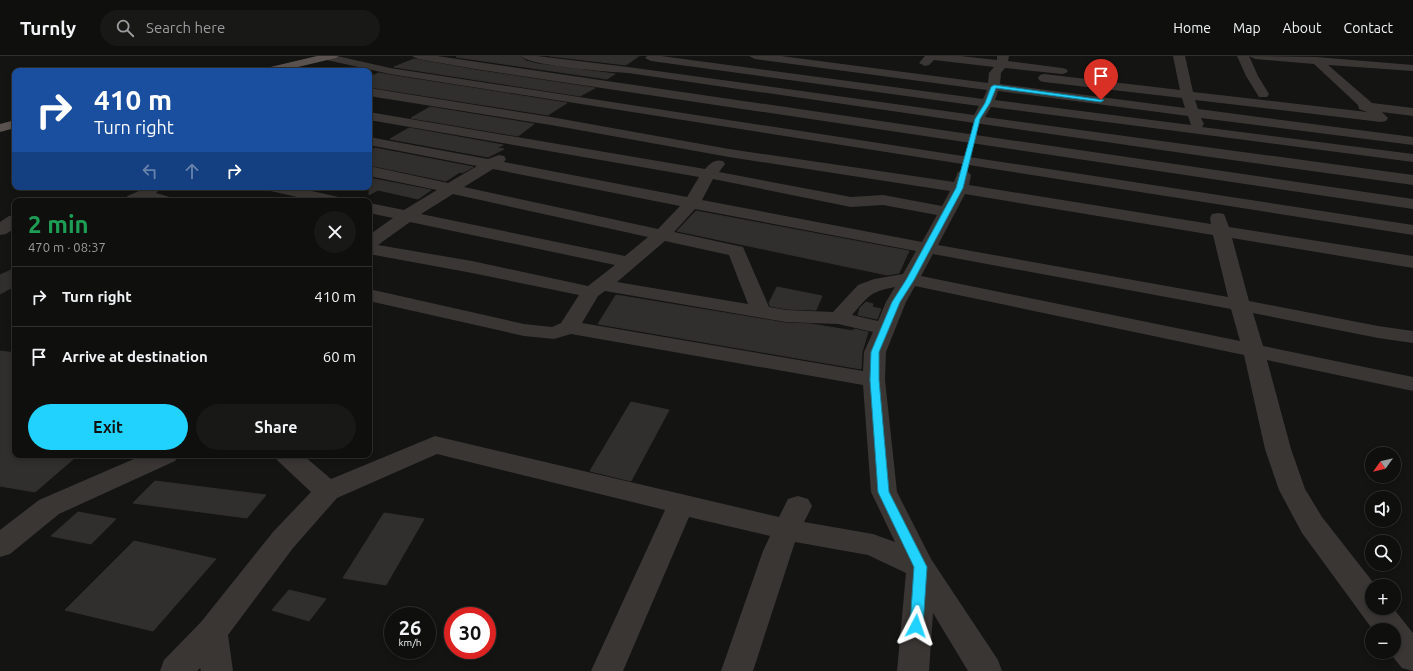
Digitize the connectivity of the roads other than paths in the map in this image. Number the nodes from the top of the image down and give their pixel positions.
1 (418, 56) edge
2 (498, 56) edge
3 (527, 56) edge
4 (755, 56) edge
5 (1179, 56) edge
6 (1243, 56) edge
7 (1255, 56) edge
8 (1377, 56) edge
9 (329, 57) edge
10 (652, 57) edge
11 (1273, 57) edge
12 (828, 60) edge
13 (1316, 60) junction
14 (911, 61) dead end
15 (475, 66) junction
16 (1396, 66) junction
17 (280, 68) edge
18 (1413, 68) edge
19 (628, 70) junction
20 (808, 78) junction
21 (1413, 78) edge
22 (450, 80) junction
23 (607, 85) junction
24 (372, 92) edge
25 (990, 92) edge
26 (798, 94) junction
27 (1263, 94) junction
28 (412, 99) junction
29 (582, 101) junction
30 (1191, 105) junction
31 (1370, 106) junction
32 (779, 110) junction
33 (1413, 112) edge
34 (372, 117) edge
35 (372, 117) edge
36 (1381, 118) junction
37 (551, 121) junction
38 (12, 125) edge
39 (0, 128) edge
40 (760, 128) junction
41 (1407, 140) edge
42 (372, 142) edge
43 (520, 142) junction
44 (1413, 148) edge
45 (1202, 152) junction
46 (729, 153) junction
47 (1413, 158) edge
48 (966, 160) junction
49 (493, 164) junction
50 (372, 172) edge
51 (708, 174) junction
52 (1207, 174) junction
53 (1413, 180) edge
54 (960, 188) junction
55 (452, 189) junction
56 (286, 190) edge
57 (143, 194) edge
58 (157, 198) edge
59 (323, 198) edge
60 (1213, 198) junction
61 (692, 203) junction
62 (1413, 204) edge
63 (0, 209) edge
64 (372, 209) edge
65 (947, 212) junction
66 (12, 213) edge
67 (408, 216) junction
68 (12, 222) edge
69 (0, 230) edge
70 (1413, 230) edge
71 (1222, 231) junction
72 (660, 234) junction
73 (372, 241) edge
74 (928, 248) junction
75 (372, 250) edge
76 (628, 262) junction
77 (1413, 262) edge
78 (910, 280) junction
79 (597, 289) junction
80 (372, 296) edge
81 (1240, 305) junction
82 (761, 312) junction
83 (838, 318) junction
84 (569, 327) junction
85 (885, 329) junction
86 (1413, 338) edge
87 (1254, 351) junction
88 (874, 380) junction
89 (1413, 384) edge
90 (159, 458) edge
91 (290, 458) edge
92 (328, 491) junction
93 (681, 504) junction
94 (793, 518) junction
95 (0, 546) edge
96 (920, 567) junction
97 (1365, 595) edge
98 (212, 632) junction
99 (1401, 642) edge
100 (1413, 658) edge
101 (176, 671) edge
102 (217, 671) edge
103 (607, 671) edge
104 (737, 671) edge
105 (913, 671) edge
106 (986, 671) edge

1 - 15 street
2 - 15 street
3 - 19 street
4 - 12 street
5 - 30 street
6 - 27 street
7 - 11 street
8 - 16 street
9 - 17 main road
9 - 22 street
10 - 19 street
10 - 20 street
11 - 13 street
12 - 20 street
12 - 25 street
13 - 16 street
13 - 31 street
14 - 25 street
15 - 22 street
15 - 23 street
16 - 18 street
16 - 21 street
19 - 23 street
19 - 26 street
20 - 25 street
20 - 26 street
22 - 28 street
22 - 29 street
23 - 29 street
23 - 32 street
24 - 28 street
25 - 26 street
25 - 30 street
25 - 30 street
25 - 30 street
25 - 32 street
25 - 45 street
25 - 48 street
25 - 52 street
26 - 32 street
27 - 30 street
27 - 31 street
28 - 34 street
28 - 37 street
29 - 37 street
29 - 40 street
30 - 36 street
30 - 41 street
30 - 45 street
30 - 47 street
31 - 33 street
31 - 36 street
32 - 40 street
35 - 43 street
36 - 41 street
37 - 43 street
37 - 46 street
38 - 39 main road
40 - 46 street
40 - 48 street
41 - 44 street
42 - 49 street
43 - 49 street
43 - 51 street
45 - 52 street
45 - 53 street
46 - 51 street
46 - 54 street
48 - 54 street
48 - 60 street
49 - 55 street
49 - 61 street
50 - 55 street
51 - 61 street
51 - 65 street
52 - 60 street
52 - 62 street
54 - 65 street
54 - 71 street
55 - 67 street
55 - 72 street
56 - 59 street
57 - 58 street
60 - 70 street
60 - 71 street
61 - 72 street
61 - 74 street
63 - 66 street
64 - 67 street
65 - 74 street
67 - 73 street
67 - 76 street
68 - 69 street
71 - 77 street
71 - 81 street
72 - 76 street
72 - 82 street
74 - 78 street
74 - 81 street
75 - 79 street
76 - 79 street
78 - 83 street
78 - 85 street
78 - 87 street
79 - 82 street
79 - 84 street
80 - 84 street
81 - 86 street
81 - 87 street
82 - 83 street
83 - 85 street
84 - 88 street
85 - 88 street
87 - 89 street
87 - 97 street
88 - 96 street
90 - 95 street
91 - 92 street
92 - 93 street
92 - 98 street
93 - 94 street
93 - 103 street
94 - 96 street
94 - 104 street
96 - 105 street
96 - 106 street
98 - 101 street
98 - 102 street
99 - 100 street

